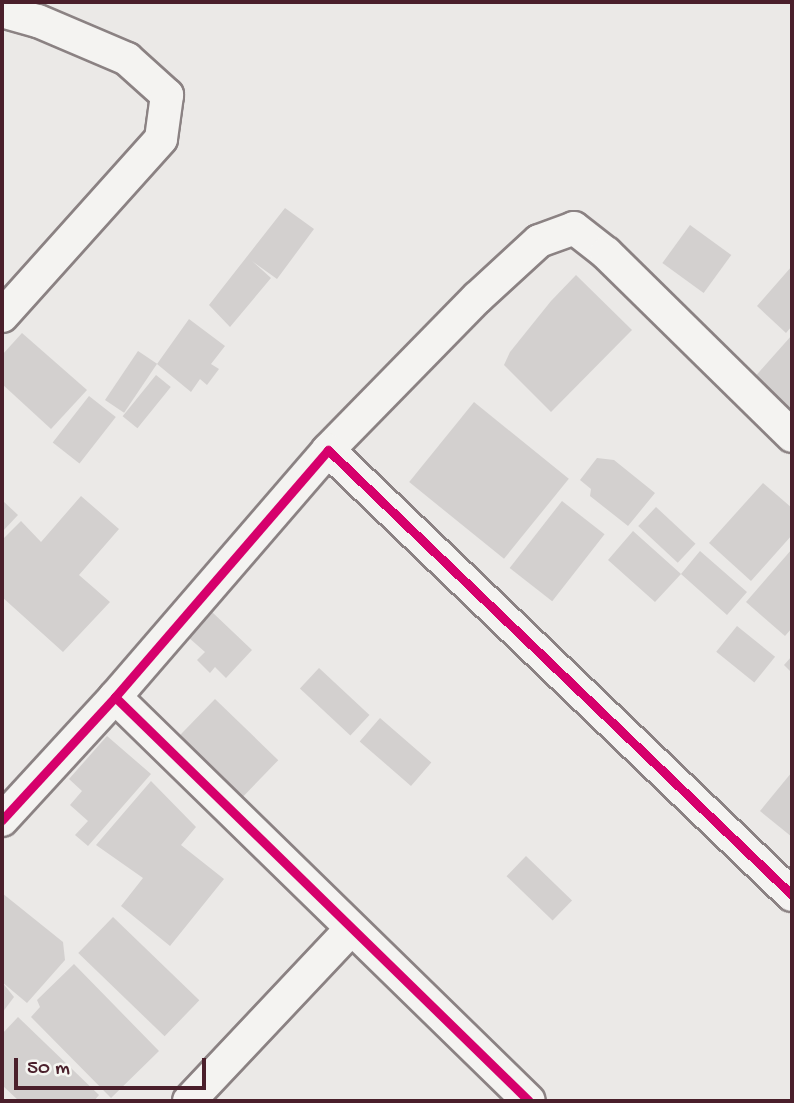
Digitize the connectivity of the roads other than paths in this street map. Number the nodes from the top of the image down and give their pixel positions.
1 (2, 10) edge
2 (2, 316) edge
3 (792, 436) edge
4 (328, 450) junction
5 (115, 697) junction
6 (2, 820) edge
7 (792, 895) edge
8 (350, 930) junction
9 (189, 1101) edge
10 (529, 1101) edge

1 - 2 street
3 - 4 street
4 - 5 street
4 - 7 street
5 - 6 street
5 - 8 street
8 - 9 street
8 - 10 street

